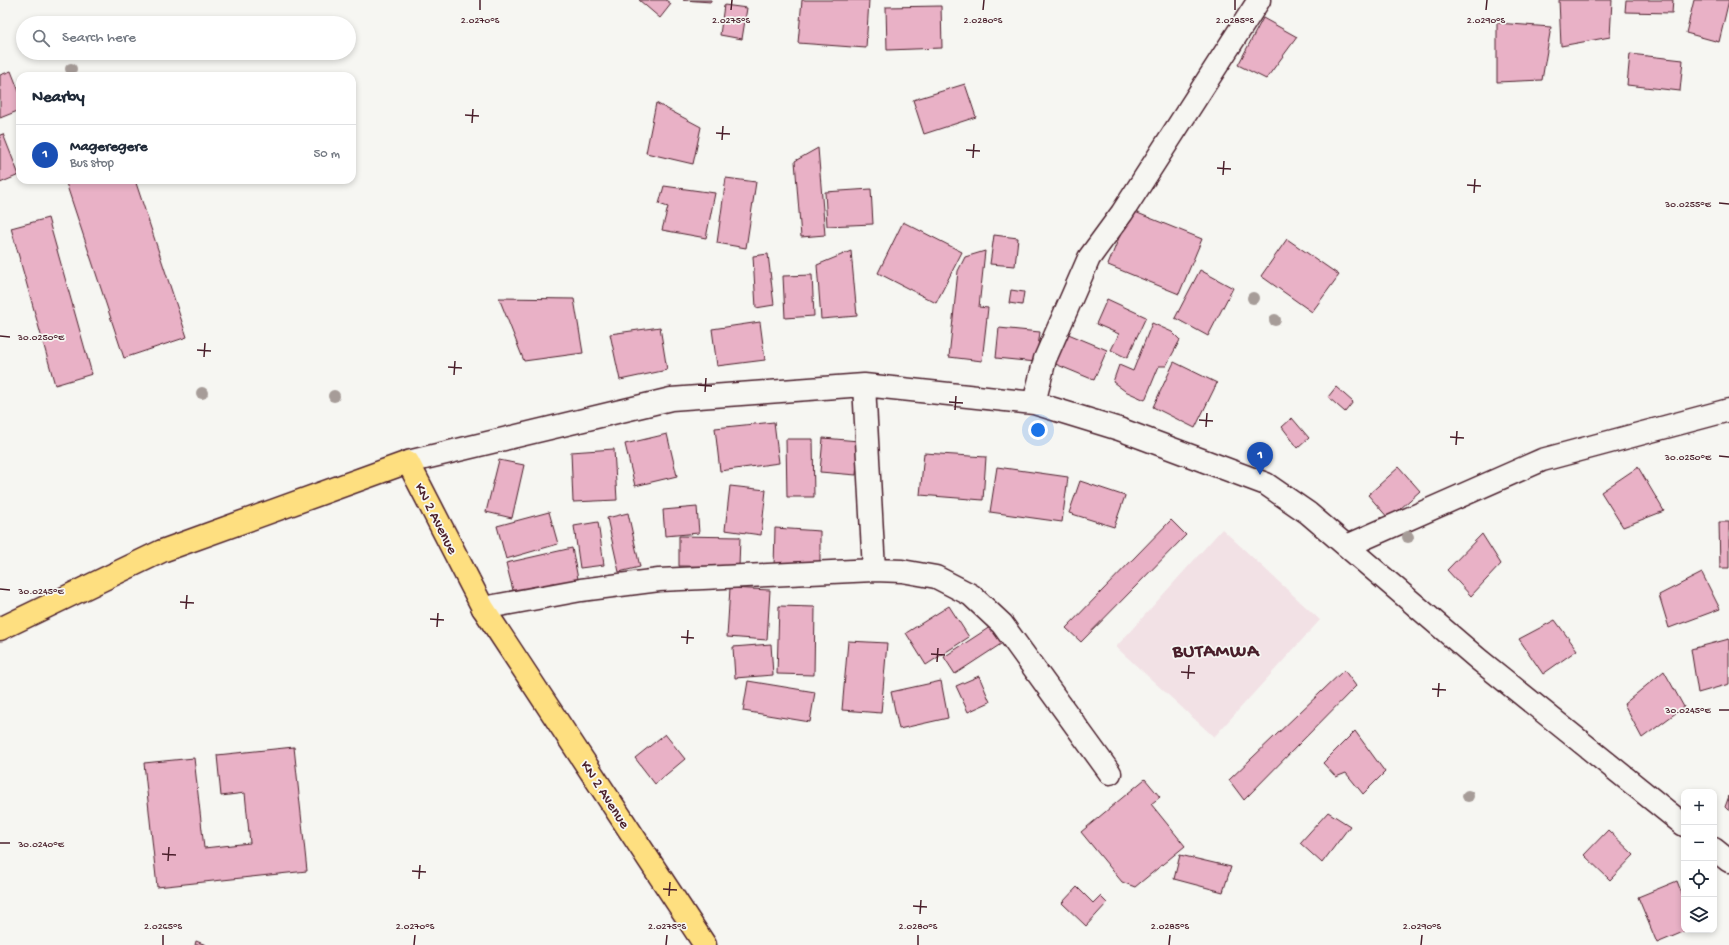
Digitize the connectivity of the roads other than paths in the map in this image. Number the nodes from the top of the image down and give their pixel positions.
1 (1259, 0) edge
2 (864, 385) junction
3 (1034, 403) junction
4 (1729, 410) edge
5 (408, 462) junction
6 (1347, 546) junction
7 (874, 570) junction
8 (483, 608) junction
9 (0, 630) edge
10 (1110, 773) dead end
11 (1681, 823) edge
12 (1717, 851) edge
13 (1729, 861) edge
14 (705, 945) edge

1 - 3 street
2 - 3 street
2 - 5 street
2 - 7 street
3 - 6 street
4 - 6 street
5 - 8 main road, KN 2 Avenue
5 - 9 main road
6 - 11 street
7 - 8 street
7 - 10 street
8 - 14 main road, KN 2 Avenue
12 - 13 street

